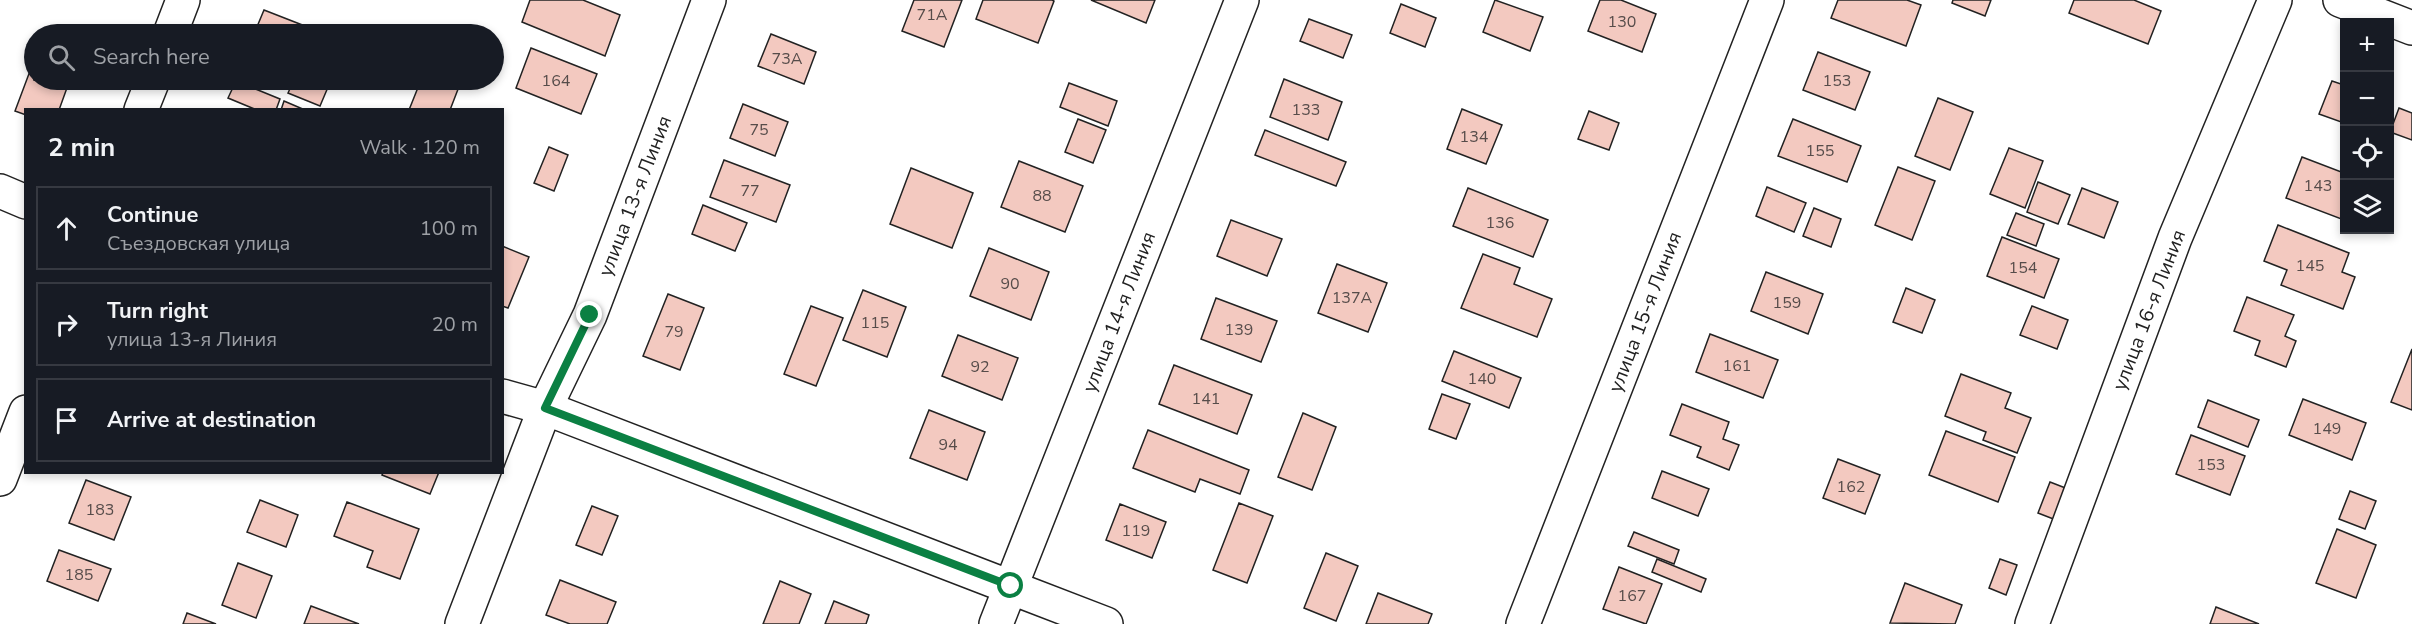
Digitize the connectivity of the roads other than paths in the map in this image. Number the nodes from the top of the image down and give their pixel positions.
1 (183, 0) edge
2 (710, 0) edge
3 (1242, 0) edge
4 (1767, 0) edge
5 (2276, 0) edge
6 (2340, 0) edge
7 (174, 24) edge
8 (2412, 28) edge
9 (149, 90) edge
10 (142, 108) edge
11 (0, 191) edge
12 (24, 201) edge
13 (504, 397) edge
14 (545, 408) junction
15 (24, 417) edge
16 (0, 479) edge
17 (1011, 586) junction
18 (462, 624) edge
19 (996, 624) edge
20 (1106, 624) edge
21 (1523, 624) edge
22 (2032, 624) edge

1 - 7 street
2 - 14 street, улица 13-я Линия
3 - 17 street, улица 14-я Линия
4 - 21 street, улица 15-я Линия
5 - 22 street, улица 16-я Линия
6 - 8 street
9 - 10 street
11 - 12 street
13 - 14 street
14 - 17 street
14 - 18 street, улица 13-я Линия
15 - 16 street
17 - 19 street, улица 14-я Линия
17 - 20 street

